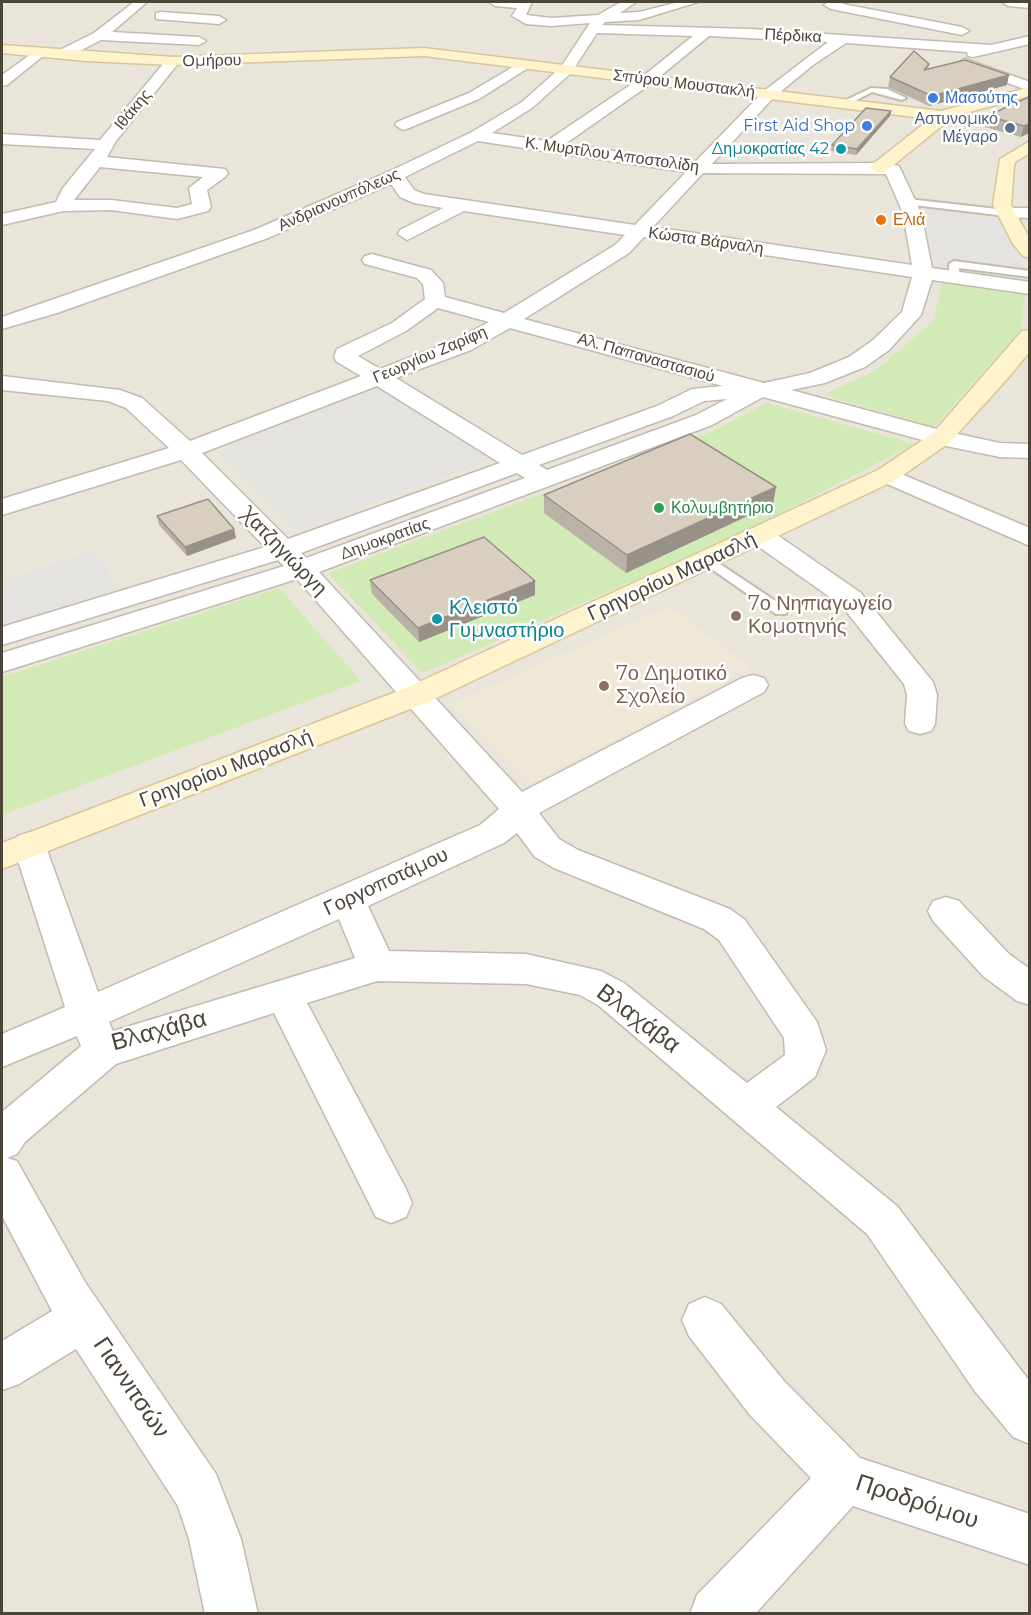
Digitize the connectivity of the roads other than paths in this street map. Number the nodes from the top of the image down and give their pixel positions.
1 (141, 2) edge
2 (495, 2) edge
3 (630, 2) edge
4 (692, 2) edge
5 (838, 2) edge
6 (1008, 2) edge
7 (524, 3) edge
8 (1029, 4) edge
9 (230, 8) dead end
10 (126, 14) junction
11 (219, 20) junction
12 (596, 24) junction
13 (707, 32) junction
14 (99, 36) junction
15 (843, 39) junction
16 (1029, 39) edge
17 (199, 41) junction
18 (915, 45) junction
19 (1009, 45) junction
20 (2, 49) edge
21 (993, 49) junction
22 (424, 52) joint
23 (38, 53) junction
24 (61, 55) junction
25 (952, 59) junction
26 (177, 61) junction
27 (523, 65) junction
28 (566, 70) junction
29 (647, 80) junction
30 (2, 82) edge
31 (1029, 88) edge
32 (769, 94) junction
33 (474, 96) junction
34 (1029, 97) edge
35 (902, 98) edge
36 (844, 103) junction
37 (527, 105) junction
38 (944, 116) junction
39 (403, 125) dead end
40 (476, 136) junction
41 (2, 139) edge
42 (105, 145) junction
43 (1029, 146) edge
44 (550, 147) junction
45 (96, 161) junction
46 (696, 168) junction
47 (886, 169) junction
48 (392, 177) junction
49 (908, 202) junction
50 (462, 205) junction
51 (63, 206) junction
52 (1006, 213) junction
53 (1029, 213) edge
54 (177, 214) junction
55 (2, 220) edge
56 (160, 229) dead end
57 (639, 231) junction
58 (407, 234) dead end
59 (1029, 252) edge
60 (372, 260) dead end
61 (1029, 273) edge
62 (923, 274) junction
63 (955, 278) junction
64 (1029, 288) edge
65 (435, 301) junction
66 (507, 320) junction
67 (2, 323) edge
68 (1029, 336) edge
69 (378, 377) junction
70 (2, 383) edge
71 (759, 391) junction
72 (941, 438) junction
73 (186, 451) junction
74 (1029, 451) edge
75 (519, 463) junction
76 (887, 475) junction
77 (546, 480) junction
78 (2, 507) edge
79 (761, 536) junction
80 (1029, 538) edge
81 (283, 550) junction
82 (708, 560) junction
83 (302, 569) junction
84 (780, 611) dead end
85 (2, 636) edge
86 (2, 663) edge
87 (753, 685) dead end
88 (417, 695) junction
89 (920, 724) dead end
90 (518, 809) junction
91 (16, 851) edge
92 (348, 900) junction
93 (946, 911) dead end
94 (377, 966) junction
95 (1029, 990) edge
96 (284, 994) junction
97 (86, 1014) junction
98 (103, 1050) junction
99 (2, 1051) edge
100 (746, 1107) junction
101 (2, 1141) edge
102 (2, 1174) edge
103 (391, 1203) dead end
104 (83, 1318) junction
105 (705, 1320) dead end
106 (2, 1367) edge
107 (1029, 1420) edge
108 (845, 1478) junction
109 (1029, 1540) edge
110 (232, 1614) edge
111 (716, 1614) edge

1 - 10 street
2 - 7 street
3 - 12 street, Ανδριανουπόλεως
4 - 12 street
5 - 19 street
6 - 8 street
7 - 12 street
9 - 11 street, Ιθάκης
10 - 11 street
10 - 14 street
11 - 17 street, Ιθάκης
12 - 13 street, Πέρδικα
12 - 28 street, Ανδριανουπόλεως
13 - 15 street, Πέρδικα
13 - 29 street
14 - 17 street
14 - 24 street
15 - 18 street, Πέρδικα
15 - 32 street, Γεωργίου Ζαρίφη
16 - 19 street
17 - 26 street, Ιθάκης
18 - 21 street, Πέρδικα
18 - 25 street
19 - 21 street
20 - 23 street, Ομήρου
21 - 25 street
22 - 26 street, Ομήρου
22 - 27 street, Σπύρου Μουστακλή
23 - 24 street, Ομήρου
23 - 30 street
24 - 26 street, Ομήρου
25 - 31 street
26 - 42 street, Ιθάκης
27 - 28 street, Σπύρου Μουστακλή
27 - 33 street
28 - 29 street, Σπύρου Μουστακλή
28 - 37 street, Ανδριανουπόλεως
29 - 32 street, Σπύρου Μουστακλή
29 - 44 street
31 - 38 street
32 - 36 street, Σπύρου Μουστακλή
32 - 46 street, Γεωργίου Ζαρίφη
33 - 37 street
33 - 39 street
34 - 47 street
35 - 36 lane
36 - 38 street, Σπύρου Μουστακλή
37 - 40 street, Ανδριανουπόλεως
38 - 47 street
40 - 44 street, Κ. Μυρτίλου Αποστολίδη
40 - 48 street, Ανδριανουπόλεως
41 - 42 street
42 - 45 street, Ιθάκης
43 - 52 street
44 - 46 street, Κ. Μυρτίλου Αποστολίδη
45 - 51 street, Ιθάκης
45 - 54 street
46 - 47 street, Κ. Μυρτίλου Αποστολίδη
46 - 57 street, Γεωργίου Ζαρίφη
47 - 49 street, Δημοκρατίας
48 - 50 street, Κώστα Βάρναλη
48 - 67 street, Ανδριανουπόλεως
49 - 52 lane
49 - 62 street, Δημοκρατίας
50 - 57 street, Κώστα Βάρναλη
50 - 58 street
51 - 54 street
51 - 55 street
52 - 53 street
52 - 59 street
54 - 56 street
57 - 62 street, Κώστα Βάρναλη
57 - 66 street, Γεωργίου Ζαρίφη
60 - 65 street
61 - 63 lane
62 - 63 street, Κώστα Βάρναλη
62 - 71 street, Δημοκρατίας
63 - 64 street, Κώστα Βάρναλη
65 - 66 street, Αλ. Παπαναστασιού
65 - 69 street
66 - 69 street, Γεωργίου Ζαρίφη
66 - 71 street, Αλ. Παπαναστασιού
68 - 72 street, Γρηγορίου Μαρασλή
69 - 73 street, Γεωργίου Ζαρίφη
69 - 75 street
70 - 73 street, Χατζηγιώργη
71 - 72 street, Αλ. Παπαναστασιού
71 - 75 street, Δημοκρατίας
71 - 77 street, Δημοκρατίας
72 - 74 street, Αλ. Παπαναστασιού
72 - 76 street, Γρηγορίου Μαρασλή
73 - 78 street, Γεωργίου Ζαρίφη
73 - 81 street, Χατζηγιώργη
75 - 77 street
75 - 81 street, Δημοκρατίας
76 - 79 street, Γρηγορίου Μαρασλή
76 - 80 street
77 - 83 street, Δημοκρατίας
79 - 82 street, Γρηγορίου Μαρασλή
79 - 89 street
81 - 83 street, Χατζηγιώργη
81 - 85 street, Δημοκρατίας
82 - 84 lane
82 - 88 street, Γρηγορίου Μαρασλή
83 - 86 street, Δημοκρατίας
83 - 88 street, Χατζηγιώργη
87 - 90 street, Γοργοποτάμου
88 - 90 street, Χατζηγιώργη
88 - 91 street, Γρηγορίου Μαρασλή
90 - 92 street, Γοργοποτάμου
90 - 100 street, Χατζηγιώργη
91 - 97 street, Βλαχάβα
92 - 94 street
92 - 97 street, Γοργοποτάμου
93 - 95 street
94 - 96 street, Βλαχάβα
94 - 100 street, Βλαχάβα
96 - 98 street, Βλαχάβα
96 - 103 street
97 - 98 street, Βλαχάβα
97 - 99 street, Γοργοποτάμου
98 - 101 street
100 - 107 street, Βλαχάβα
102 - 104 street, Γιαννιτσών
104 - 106 street
104 - 110 street, Γιαννιτσών
105 - 108 street
108 - 109 street, Προδρόμου
108 - 111 street, Προδρόμου

